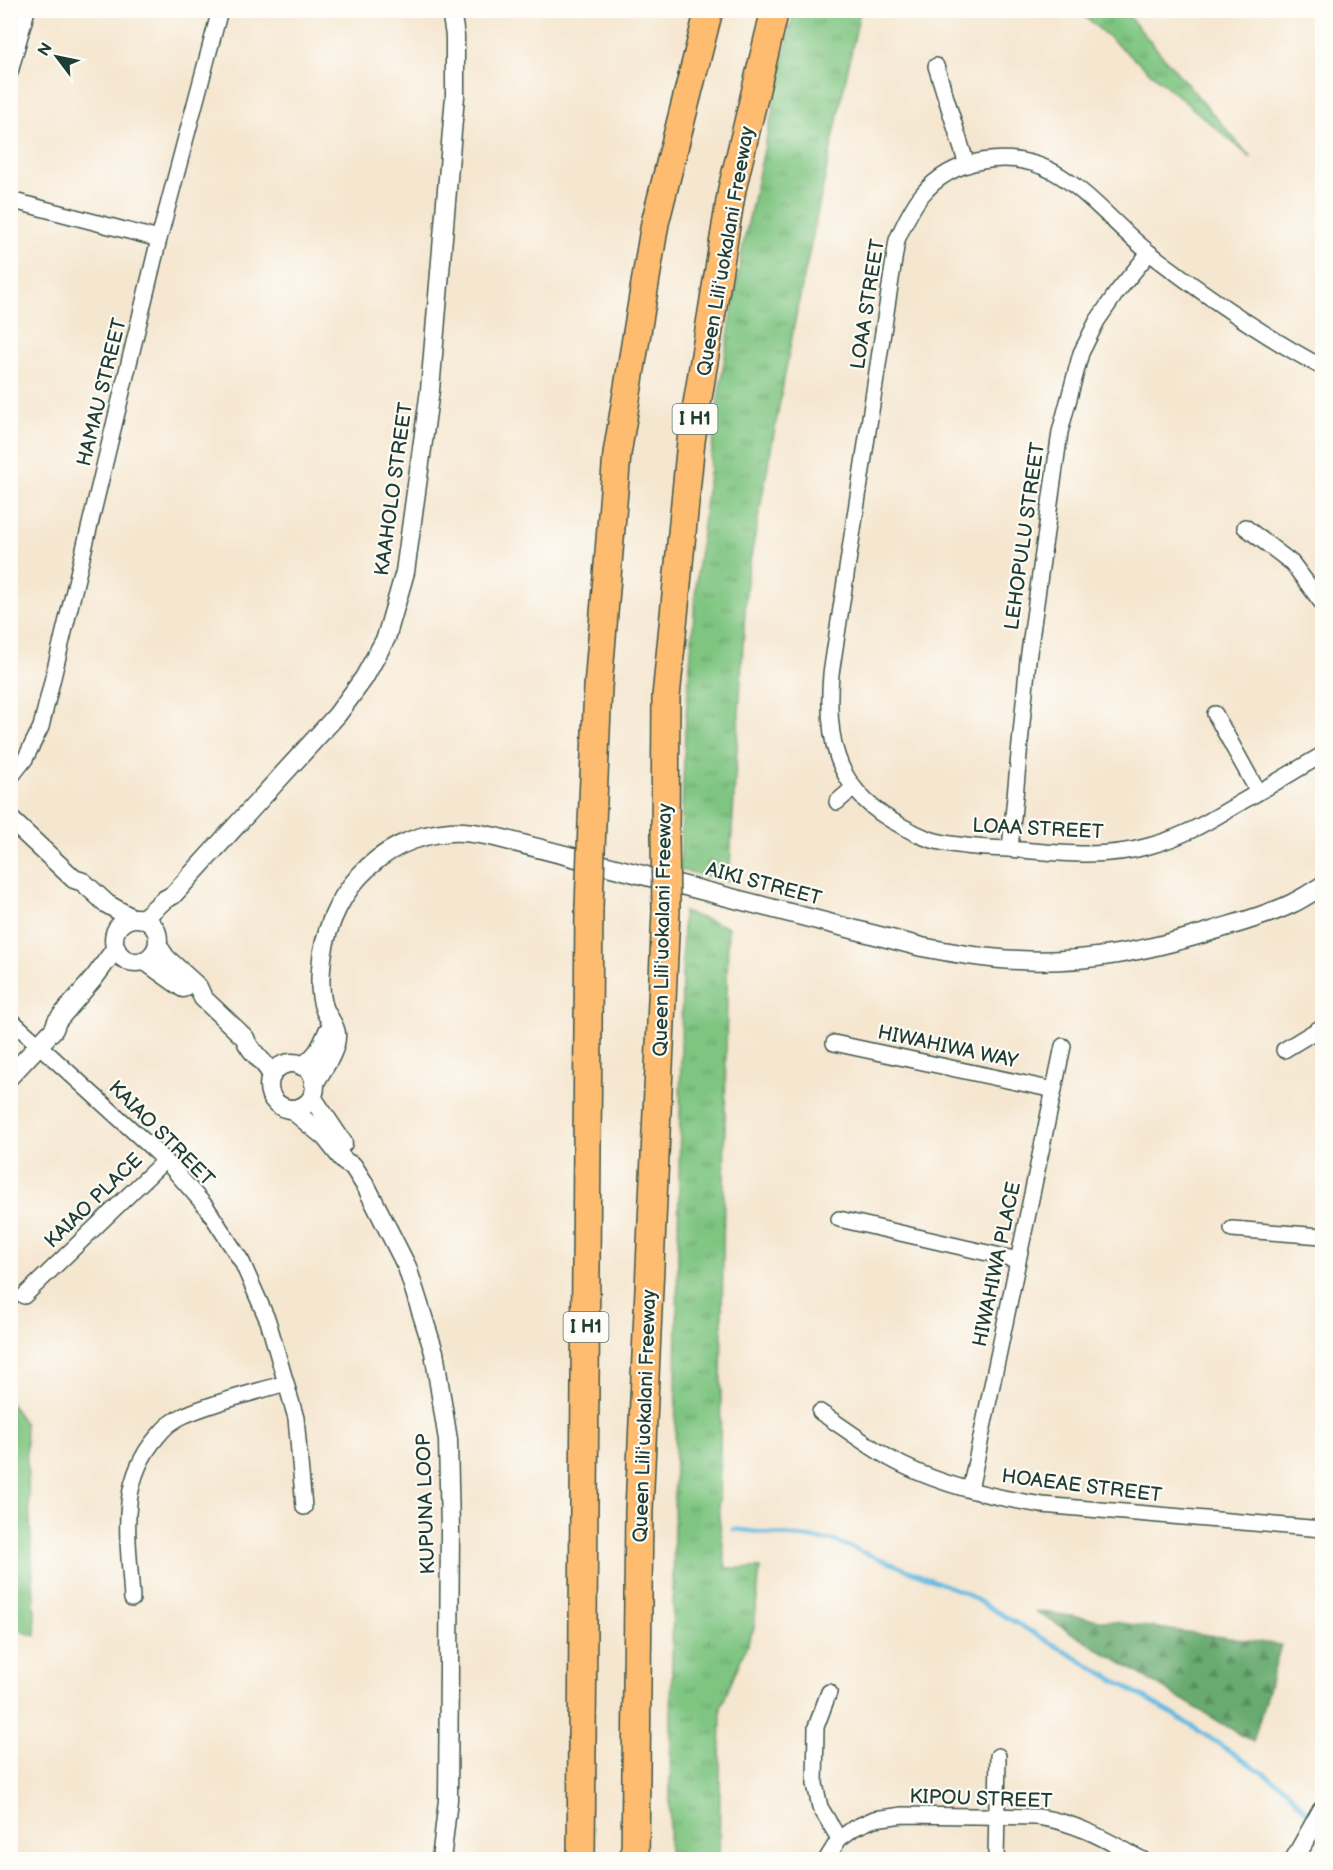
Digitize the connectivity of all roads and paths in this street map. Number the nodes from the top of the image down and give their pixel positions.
1 (27, 10) edge
2 (220, 10) edge
3 (451, 10) edge
4 (709, 10) edge
5 (775, 10) edge
6 (936, 66) dead end
7 (10, 72) edge
8 (967, 165) junction
9 (10, 200) edge
10 (159, 239) junction
11 (1149, 252) junction
12 (1323, 367) edge
13 (1245, 527) dead end
14 (1323, 603) edge
15 (1215, 714) dead end
16 (1323, 755) edge
17 (10, 778) edge
18 (853, 788) junction
19 (1258, 792) junction
20 (837, 802) dead end
21 (10, 819) edge
22 (1010, 849) junction
23 (74, 879) junction
24 (1323, 886) edge
25 (147, 928) junction
26 (119, 948) junction
27 (145, 961) junction
28 (203, 998) junction
29 (10, 1019) edge
30 (333, 1025) junction
31 (1323, 1027) edge
32 (245, 1038) junction
33 (834, 1043) dead end
34 (39, 1045) junction
35 (1063, 1046) dead end
36 (1284, 1050) dead end
37 (294, 1064) junction
38 (272, 1075) junction
39 (10, 1076) edge
40 (314, 1090) junction
41 (1054, 1090) junction
42 (291, 1109) junction
43 (165, 1160) junction
44 (353, 1166) junction
45 (839, 1219) dead end
46 (1232, 1229) dead end
47 (1323, 1236) edge
48 (1018, 1260) junction
49 (24, 1296) dead end
50 (286, 1383) junction
51 (820, 1412) dead end
52 (969, 1490) junction
53 (304, 1507) dead end
54 (1323, 1529) edge
55 (132, 1599) dead end
56 (638, 1688) junction
57 (829, 1692) dead end
58 (582, 1747) junction
59 (998, 1756) dead end
60 (1323, 1810) edge
61 (997, 1817) junction
62 (839, 1839) junction
63 (1297, 1854) edge
64 (441, 1860) edge
65 (571, 1860) edge
66 (581, 1860) edge
67 (635, 1860) edge
68 (645, 1860) edge
69 (826, 1860) edge
70 (996, 1860) edge
71 (1143, 1860) edge

1 - 7 street
2 - 10 street, HAMAU STREET
3 - 25 street, KAAHOLO STREET
4 - 58 highway, I H1, bridge
5 - 56 highway, Queen Liliʻuokalani Freeway / I H1, bridge
6 - 8 street
8 - 11 street, LOAA STREET
8 - 18 street, LOAA STREET
9 - 10 street
10 - 17 street, HAMAU STREET
11 - 12 street, LOAA STREET
11 - 22 street, LEHOPULU STREET
13 - 14 street
15 - 19 street
16 - 19 street, LOAA STREET
18 - 20 street
18 - 22 street, LOAA STREET
19 - 22 street, LOAA STREET
21 - 23 street
23 - 25 street
23 - 26 street
24 - 30 street, AIKI STREET
25 - 26 street
25 - 27 street
25 - 28 street
26 - 27 street
26 - 34 street
27 - 28 street
28 - 32 street
29 - 34 street, KAIAO STREET
30 - 37 street
30 - 40 street, AIKI STREET
31 - 36 street
32 - 37 street
32 - 38 street
33 - 41 street, HIWAHIWA WAY
34 - 39 street
34 - 43 street, KAIAO STREET
35 - 41 street, HIWAHIWA PLACE
37 - 38 street
37 - 40 street
38 - 42 street
40 - 42 street
40 - 44 street, KUPUNA LOOP
41 - 48 street, HIWAHIWA PLACE
42 - 44 street, KUPUNA LOOP
43 - 49 street, KAIAO PLACE
43 - 50 street, KAIAO STREET
44 - 64 street, KUPUNA LOOP
45 - 48 street
46 - 47 street
48 - 52 street, HIWAHIWA PLACE
50 - 53 street, KAIAO STREET
50 - 55 street
51 - 52 street, HOAEAE STREET
52 - 54 street, HOAEAE STREET
56 - 67 highway, Queen Liliʻuokalani Freeway / I H1
56 - 68 highway
57 - 62 street
58 - 65 highway
58 - 66 highway, I H1
59 - 61 street
60 - 63 street
61 - 62 street, KIPOU STREET
61 - 70 street
61 - 71 street, KIPOU STREET
62 - 69 street, KIPOU STREET

